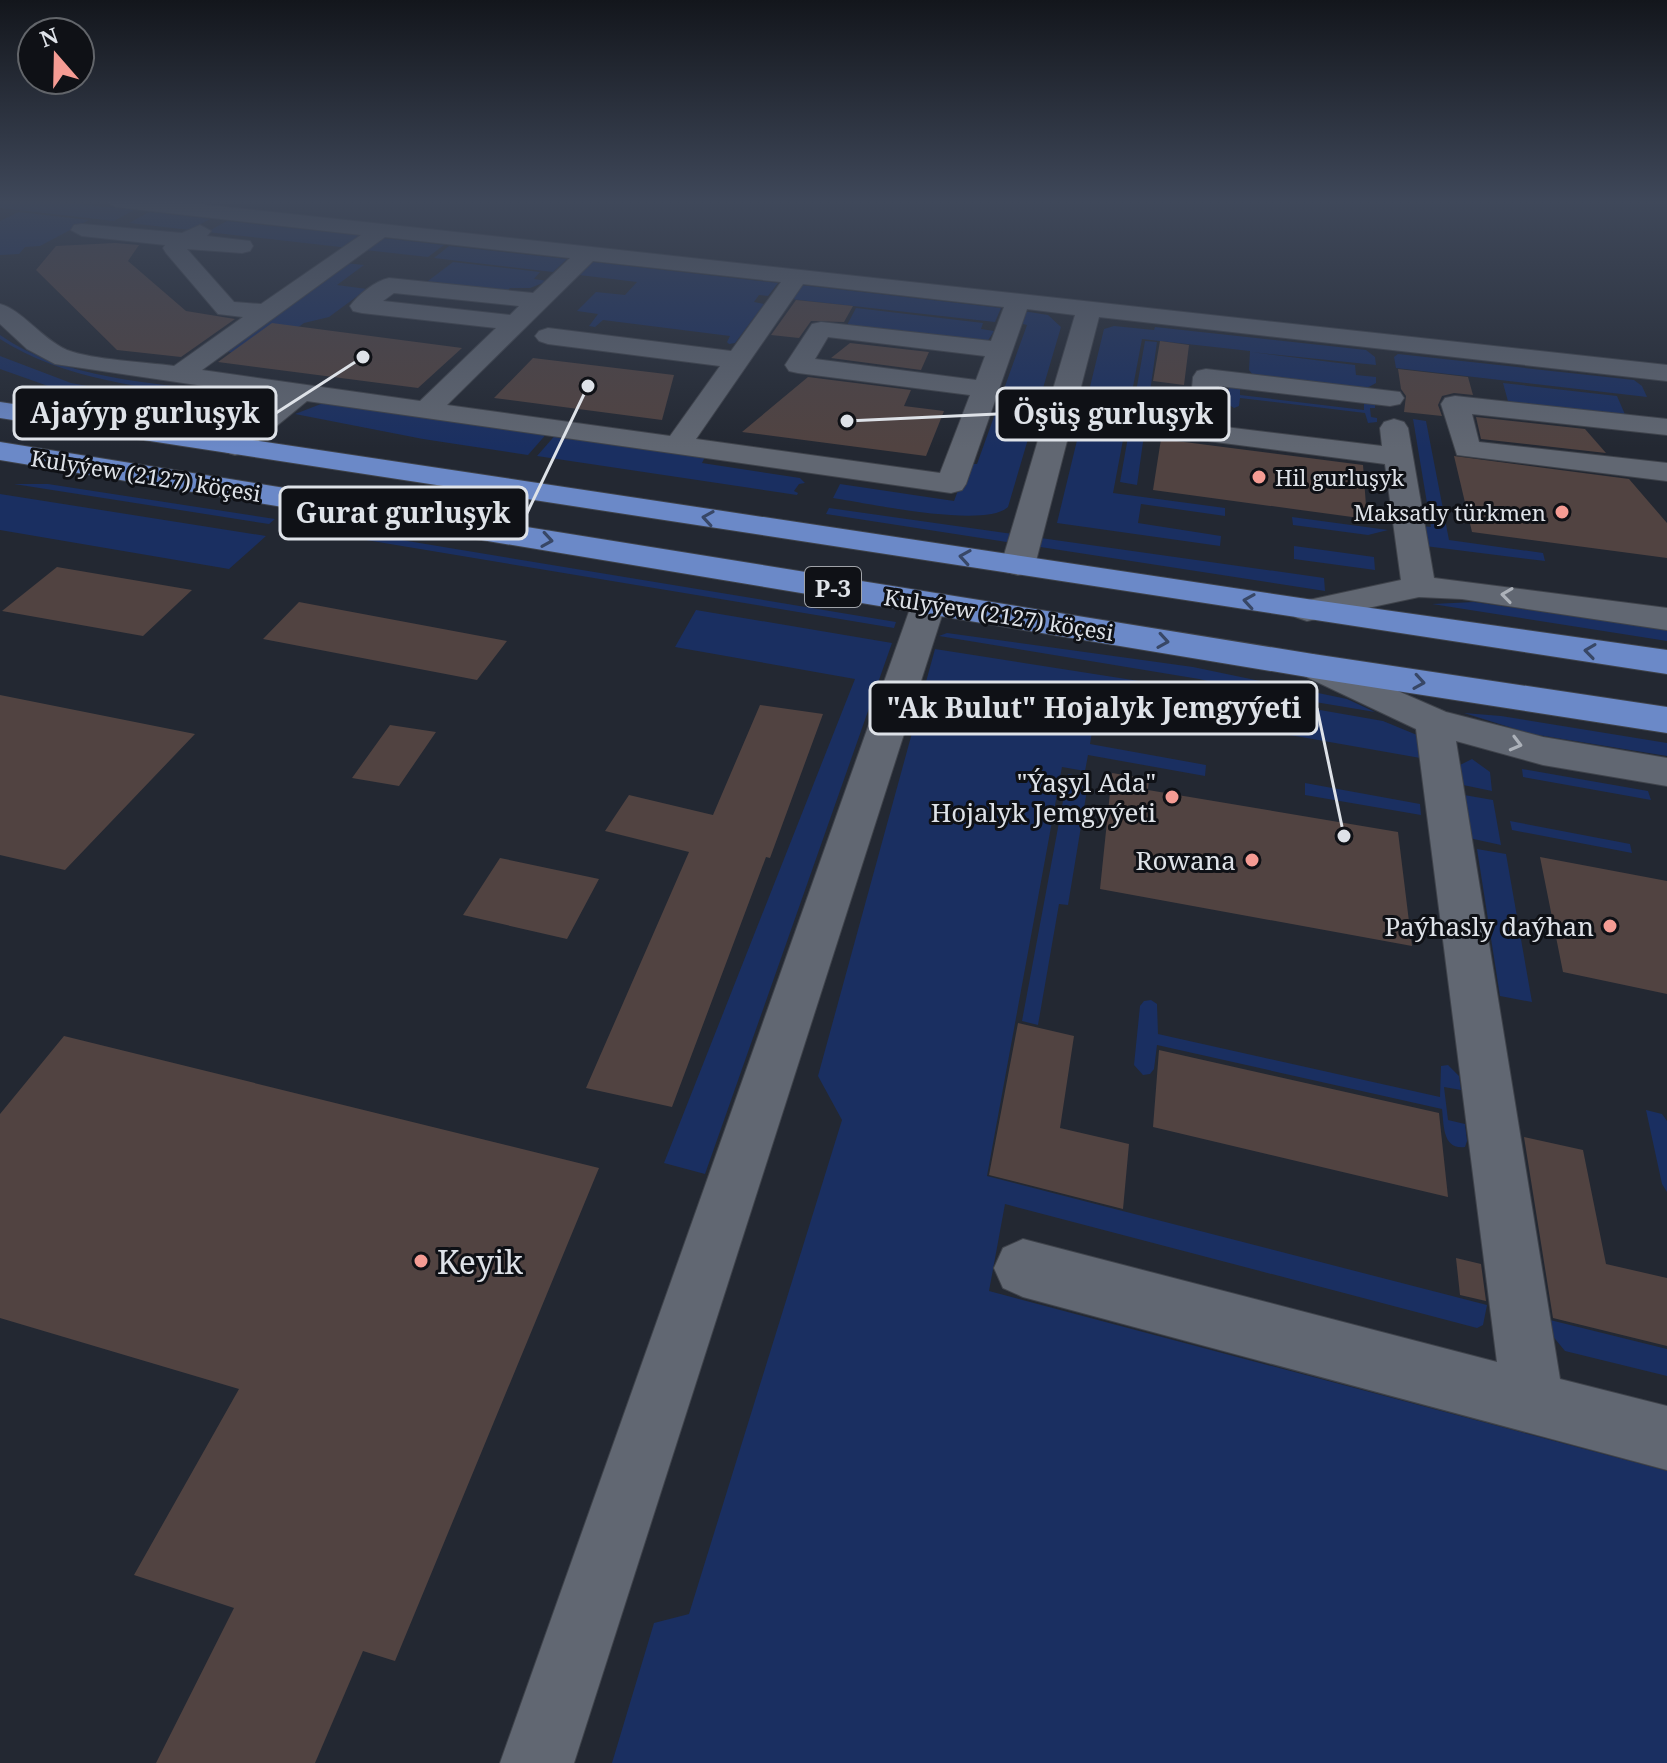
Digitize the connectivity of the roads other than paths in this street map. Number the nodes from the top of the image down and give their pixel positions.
1 (205, 283) edge
2 (307, 283) edge
3 (557, 283) edge
4 (792, 283) edge
5 (854, 283) edge
6 (539, 301) junction
7 (1018, 301) junction
8 (1089, 309) junction
9 (0, 311) edge
10 (266, 312) junction
11 (516, 323) junction
12 (548, 336) dead end
13 (1381, 342) junction
14 (1001, 350) junction
15 (737, 360) junction
16 (1657, 372) edge
17 (178, 375) junction
18 (986, 389) junction
19 (300, 393) junction
20 (6, 398) edge
21 (1390, 398) junction
22 (426, 410) junction
23 (1667, 414) edge
24 (1667, 427) edge
25 (235, 446) junction
26 (677, 446) junction
27 (0, 451) edge
28 (1399, 457) junction
29 (0, 467) edge
30 (1667, 472) edge
31 (163, 479) junction
32 (1018, 565) junction
33 (1419, 587) junction
34 (929, 603) junction
35 (1307, 610) junction
36 (1667, 619) edge
37 (1667, 662) edge
38 (1313, 666) junction
39 (1667, 720) edge
40 (1434, 722) junction
41 (1667, 772) edge
42 (1023, 1268) dead end
43 (1533, 1403) junction
44 (1667, 1438) edge
45 (537, 1763) edge

1 - 10 street
2 - 10 street
3 - 6 street
4 - 15 street
5 - 7 street
6 - 11 street
6 - 11 street
7 - 8 street
7 - 14 street
8 - 13 street
8 - 32 street
9 - 17 street
10 - 17 street
11 - 22 street
12 - 15 street
13 - 16 street
13 - 21 street
14 - 18 street
14 - 18 street
15 - 26 street
16 - 23 street
17 - 19 street
18 - 26 street
19 - 22 street
19 - 25 street
20 - 25 highway, Kulyýew (2127) köçesi / P-3
21 - 28 street
21 - 28 street
22 - 26 street
24 - 30 street
32 -> 25 highway, Kulyýew (2127) köçesi / P-3
27 - 31 highway, Kulyýew (2127) köçesi / P-3
28 - 33 street
29 - 31 highway
31 -> 34 highway, Kulyýew (2127) köçesi / P-3
35 -> 32 highway, Kulyýew (2127) köçesi / P-3
33 - 35 street
36 -> 33 street
34 -> 38 highway, Kulyýew (2127) köçesi / P-3
34 - 45 street
37 -> 35 highway, Kulyýew (2127) köçesi / P-3
38 -> 39 highway, Kulyýew (2127) köçesi / P-3
38 - 40 street
40 -> 41 street
40 - 43 street
42 - 43 street
43 - 44 street

